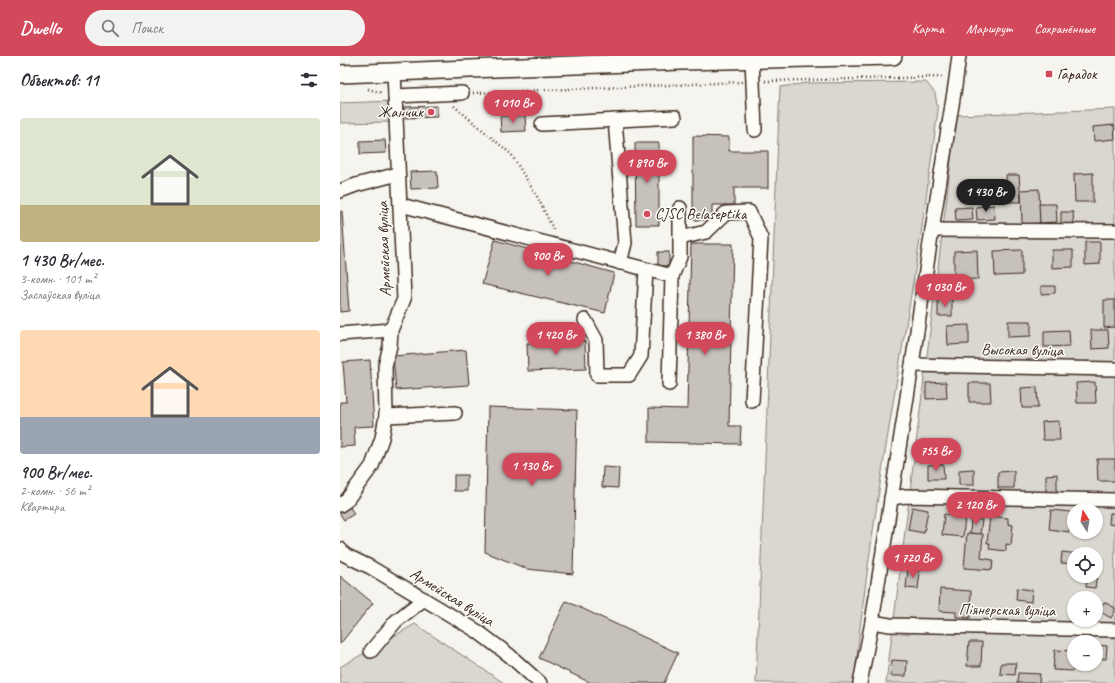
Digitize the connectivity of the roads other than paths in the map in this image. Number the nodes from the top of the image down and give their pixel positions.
1 (893, 56) edge
2 (959, 56) edge
3 (752, 59) junction
4 (394, 72) junction
5 (340, 74) edge
6 (462, 93) road end
7 (395, 96) junction
8 (675, 117) dead end
9 (615, 120) junction
10 (542, 124) dead end
11 (755, 130) dead end
12 (398, 174) junction
13 (340, 191) edge
14 (401, 205) junction
15 (680, 208) dead end
16 (932, 230) junction
17 (1115, 232) edge
18 (680, 238) junction
19 (620, 263) junction
20 (646, 270) junction
21 (672, 276) junction
22 (585, 320) dead end
23 (391, 330) junction
24 (340, 334) edge
25 (912, 365) junction
26 (1115, 369) edge
27 (669, 384) dead end
28 (752, 401) dead end
29 (455, 413) dead end
30 (386, 416) junction
31 (890, 498) junction
32 (1115, 500) edge
33 (340, 504) edge
34 (340, 549) edge
35 (424, 599) junction
36 (872, 622) junction
37 (1115, 630) edge
38 (371, 651) dead end
39 (540, 683) edge
40 (860, 683) edge

1 - 3 main road
2 - 16 street
3 - 4 main road
3 - 11 street
4 - 5 main road
4 - 7 street, Армейская вуліца
6 - 7 street
7 - 12 street, Армейская вуліца
8 - 9 street
9 - 10 street
9 - 19 street
12 - 13 street
12 - 14 street, Армейская вуліца
14 - 19 street
14 - 23 street, Армейская вуліца
15 - 18 street
16 - 17 street
16 - 25 street
18 - 21 street
18 - 28 street
19 - 20 street
20 - 21 street
20 - 22 street
21 - 27 street
23 - 24 street
23 - 30 street, Армейская вуліца
25 - 26 street, Высокая вуліца
25 - 31 street
29 - 30 street
30 - 33 street, Армейская вуліца
31 - 32 street
31 - 36 street
34 - 35 street, Армейская вуліца
35 - 38 street
35 - 39 street, Армейская вуліца
36 - 37 street, Піянерская вуліца
36 - 40 street

